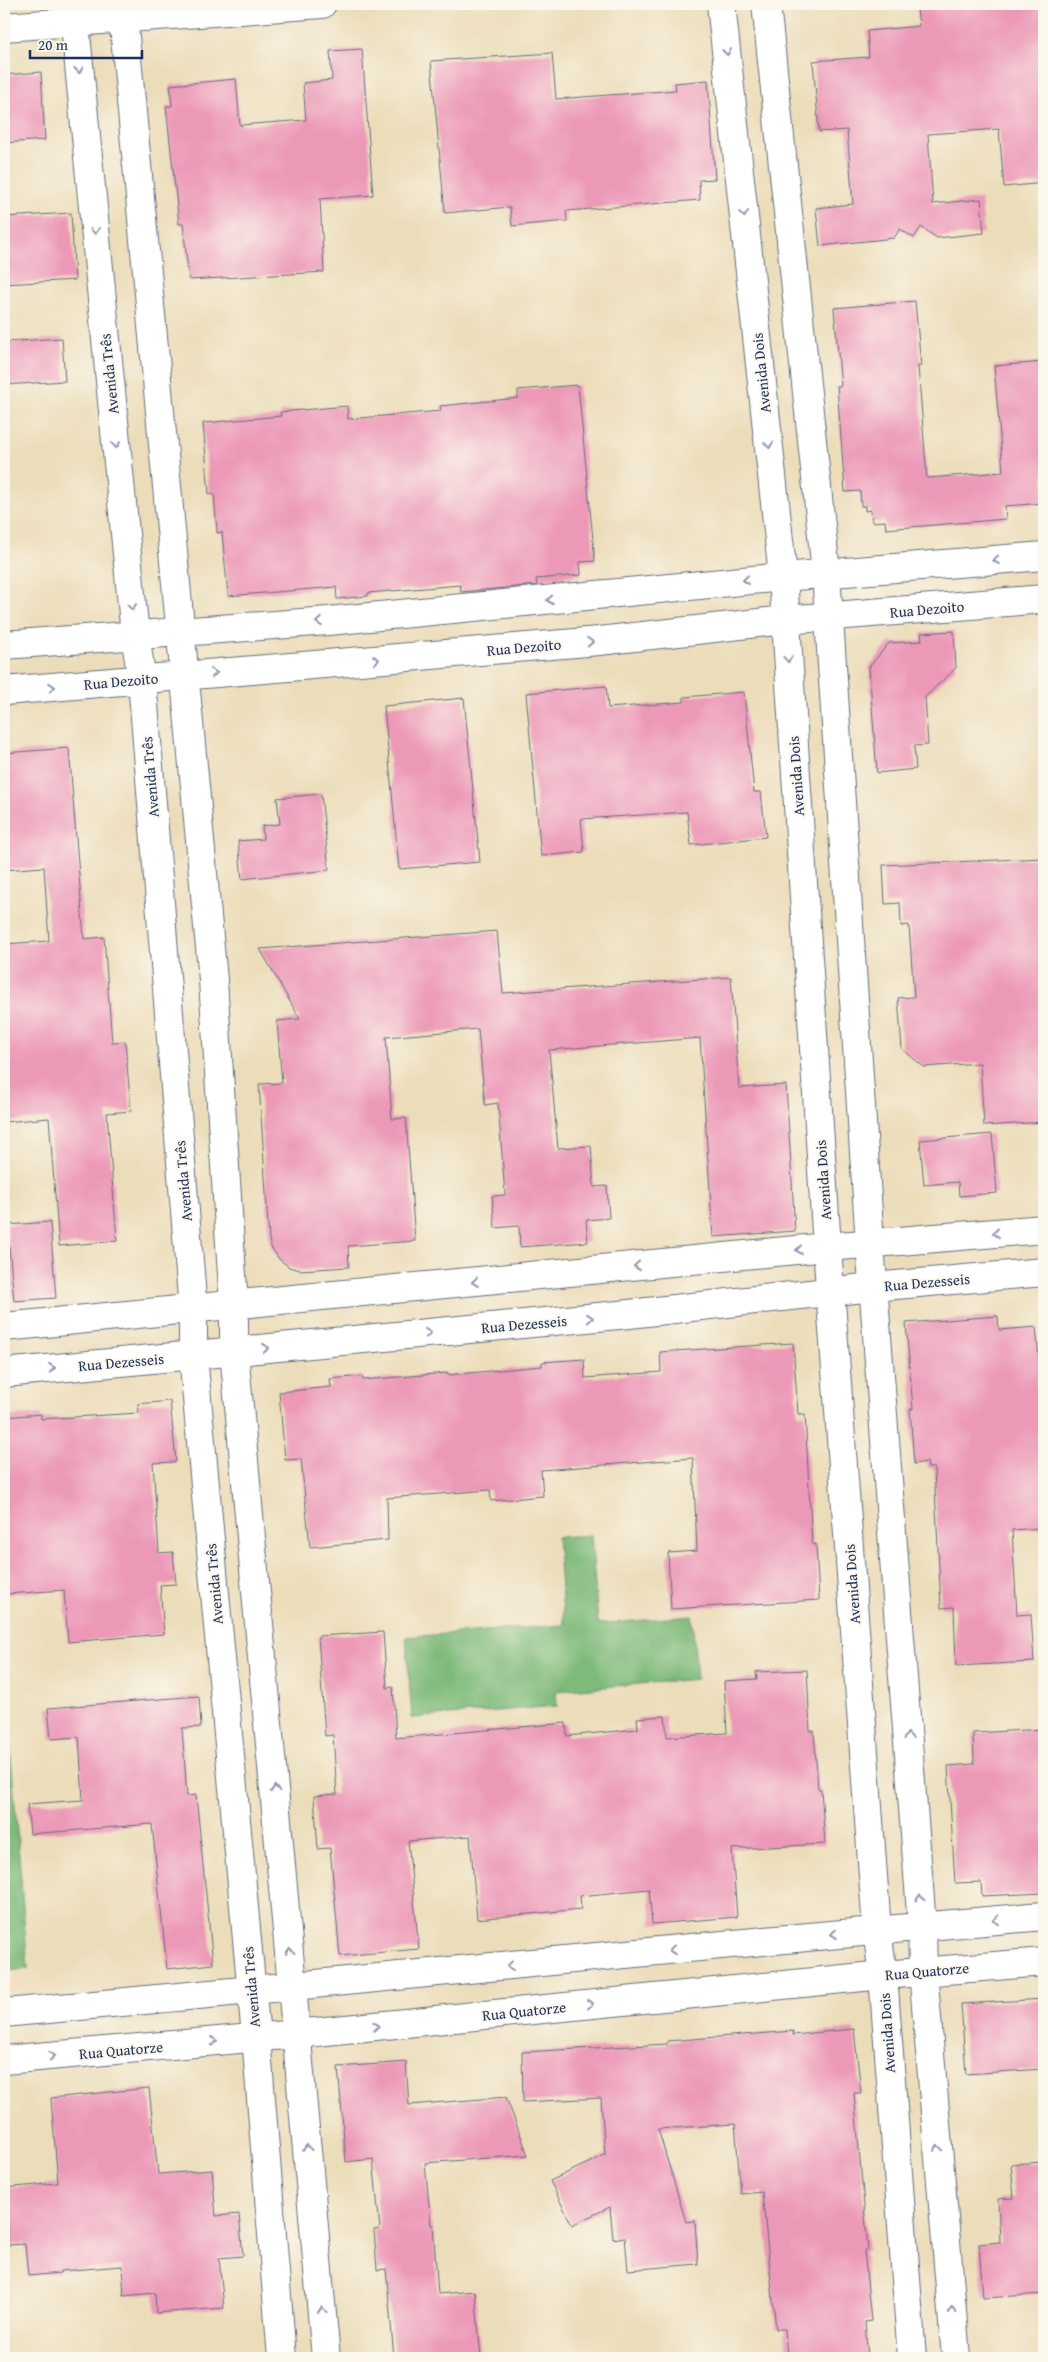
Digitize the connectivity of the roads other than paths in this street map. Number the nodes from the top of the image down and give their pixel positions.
1 (322, 4) edge
2 (722, 4) edge
3 (766, 4) edge
4 (122, 11) edge
5 (73, 13) edge
6 (4, 27) edge
7 (1044, 556) edge
8 (826, 573) junction
9 (784, 577) junction
10 (1044, 599) edge
11 (829, 616) junction
12 (785, 620) junction
13 (179, 632) junction
14 (135, 635) junction
15 (4, 645) edge
16 (184, 676) junction
17 (142, 680) junction
18 (4, 691) edge
19 (1044, 1229) edge
20 (870, 1244) junction
21 (827, 1247) junction
22 (1044, 1272) edge
23 (874, 1286) junction
24 (831, 1291) junction
25 (234, 1306) junction
26 (193, 1310) junction
27 (4, 1327) edge
28 (234, 1351) junction
29 (193, 1355) junction
30 (4, 1373) edge
31 (1044, 1916) edge
32 (922, 1926) junction
33 (877, 1930) junction
34 (1044, 1962) edge
35 (923, 1971) junction
36 (883, 1975) junction
37 (294, 1987) junction
38 (251, 1991) junction
39 (4, 2013) edge
40 (296, 2034) junction
41 (256, 2037) junction
42 (4, 2060) edge
43 (282, 2358) edge
44 (326, 2358) edge
45 (912, 2358) edge
46 (956, 2358) edge

1 - 4 street
2 -> 9 street, Avenida Dois
3 - 8 street
4 - 5 street
4 - 13 street
5 - 6 street
5 -> 14 street, Avenida Três
7 -> 8 street
8 - 9 street
8 - 11 street
9 - 12 street, Avenida Dois
9 -> 13 street
10 - 11 street, Rua Dezoito
11 - 12 street, Rua Dezoito
11 - 20 street
16 -> 12 street, Rua Dezoito
12 -> 21 street, Avenida Dois
13 - 14 street
13 - 16 street
14 - 15 street
14 - 17 street, Avenida Três
16 - 17 street, Rua Dezoito
16 - 25 street
18 -> 17 street, Rua Dezoito
17 - 26 street, Avenida Três
19 -> 20 street
20 - 21 street
20 - 23 street
21 - 24 street, Avenida Dois
21 -> 25 street
22 - 23 street, Rua Dezesseis
23 - 24 street, Rua Dezesseis
32 -> 23 street
28 -> 24 street, Rua Dezesseis
24 - 33 street, Avenida Dois
25 - 26 street
25 - 28 street
26 - 27 street
26 - 29 street, Avenida Três
28 - 29 street, Rua Dezesseis
37 -> 28 street
30 -> 29 street, Rua Dezesseis
29 - 38 street, Avenida Três
31 -> 32 street
32 - 33 street
32 - 35 street
33 - 36 street, Avenida Dois
33 -> 37 street
34 - 35 street, Rua Quatorze
35 - 36 street, Rua Quatorze
46 -> 35 street
40 -> 36 street, Rua Quatorze
36 - 45 street, Avenida Dois
37 - 38 street
37 - 40 street
38 - 39 street
38 - 41 street, Avenida Três
40 - 41 street, Rua Quatorze
44 -> 40 street
42 -> 41 street, Rua Quatorze
41 - 43 street, Avenida Três

